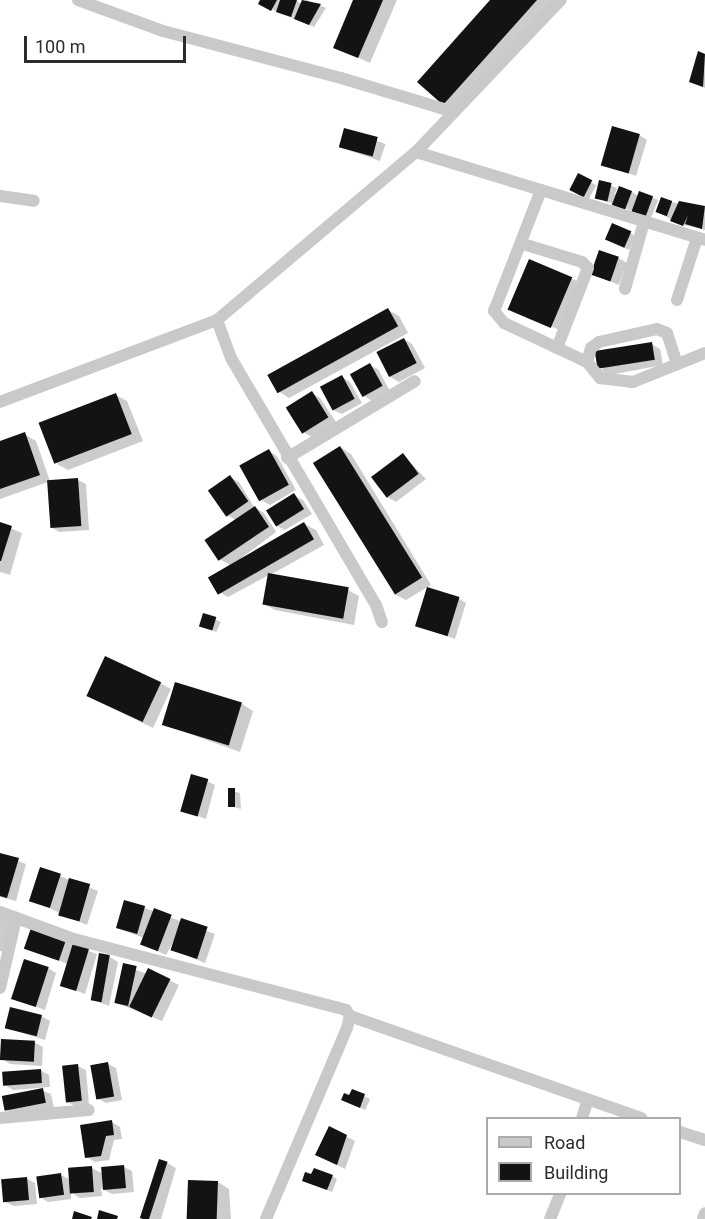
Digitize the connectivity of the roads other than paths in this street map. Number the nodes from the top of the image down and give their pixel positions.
1 (78, 0) edge
2 (561, 0) edge
3 (454, 112) junction
4 (416, 152) junction
5 (541, 190) junction
6 (0, 196) edge
7 (34, 201) dead end
8 (644, 222) junction
9 (701, 239) edge
10 (523, 244) junction
11 (625, 289) dead end
12 (677, 300) dead end
13 (217, 320) junction
14 (557, 348) junction
15 (705, 352) edge
16 (587, 362) junction
17 (677, 364) junction
18 (415, 381) dead end
19 (0, 402) edge
20 (287, 458) junction
21 (382, 622) dead end
22 (0, 912) edge
23 (15, 918) junction
24 (0, 988) edge
25 (350, 1016) junction
26 (588, 1100) junction
27 (89, 1110) dead end
28 (583, 1117) edge
29 (636, 1117) edge
30 (0, 1118) edge
31 (681, 1132) edge
32 (705, 1140) edge
33 (560, 1195) edge
34 (705, 1213) edge
35 (266, 1219) edge
36 (550, 1219) edge
37 (703, 1219) edge

1 - 3 street
2 - 3 street
3 - 4 street
4 - 5 street
4 - 13 street
5 - 8 street
5 - 10 street
6 - 7 street
8 - 9 street
8 - 11 street
9 - 12 street
10 - 14 street
10 - 14 street
13 - 19 street
13 - 20 street
14 - 16 street
15 - 17 street
16 - 17 street
16 - 17 street
18 - 20 street
20 - 21 street
22 - 23 street
23 - 24 street
23 - 25 street
25 - 26 street
25 - 35 street
26 - 28 street
26 - 29 street
27 - 30 street
31 - 32 street
33 - 36 street
34 - 37 street

